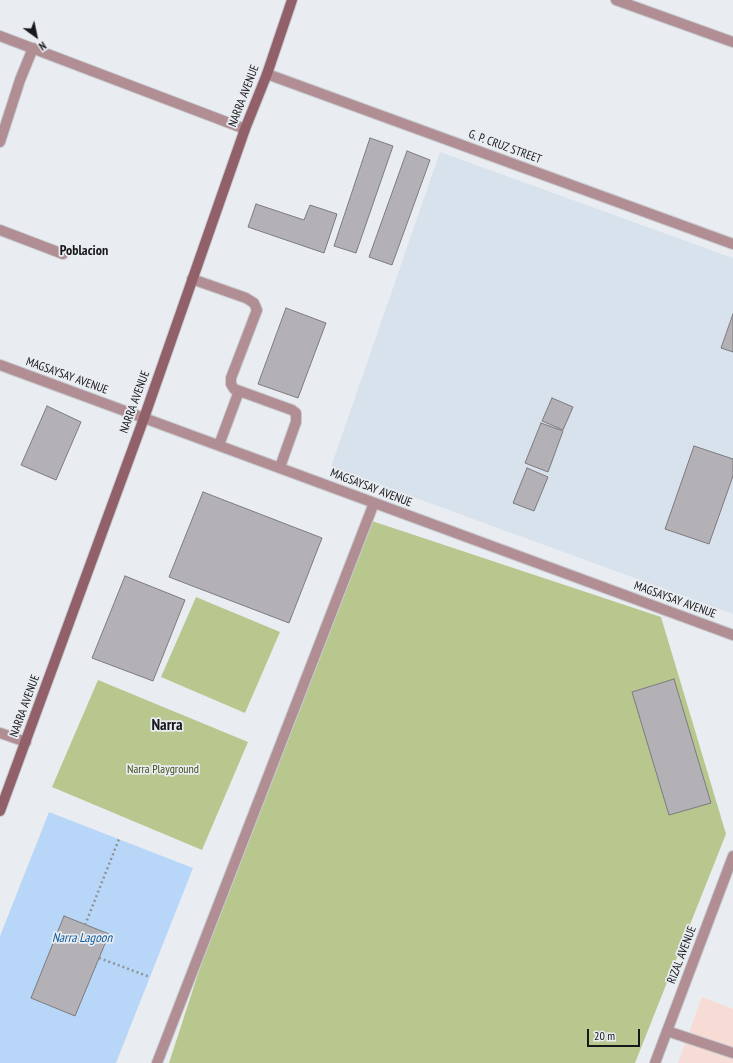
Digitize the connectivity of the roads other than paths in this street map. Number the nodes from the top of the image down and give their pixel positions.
1 (292, 0) edge
2 (616, 0) edge
3 (0, 36) edge
4 (733, 42) edge
5 (33, 48) junction
6 (268, 74) junction
7 (245, 129) junction
8 (0, 142) edge
9 (0, 230) edge
10 (733, 244) edge
11 (63, 254) dead end
12 (192, 279) junction
13 (0, 365) edge
14 (239, 391) junction
15 (144, 418) junction
16 (219, 445) junction
17 (280, 467) junction
18 (374, 503) junction
19 (733, 635) edge
20 (0, 733) edge
21 (26, 742) junction
22 (0, 811) edge
23 (733, 856) edge
24 (667, 1030) junction
25 (733, 1053) edge
26 (157, 1063) edge
27 (655, 1063) edge

1 - 6 street, NARRA AVENUE
2 - 4 street
3 - 5 street
5 - 7 street
5 - 8 street
6 - 7 street, NARRA AVENUE
6 - 10 street, G. P. CRUZ STREET
7 - 12 street, NARRA AVENUE
9 - 11 street
12 - 14 street
12 - 15 street, NARRA AVENUE
13 - 15 street, MAGSAYSAY AVENUE
14 - 16 street
14 - 17 street
15 - 16 street, MAGSAYSAY AVENUE
15 - 21 street, NARRA AVENUE
16 - 17 street, MAGSAYSAY AVENUE
17 - 18 street, MAGSAYSAY AVENUE
18 - 19 street, MAGSAYSAY AVENUE
18 - 26 street
20 - 21 street
21 - 22 street, NARRA AVENUE
23 - 24 street, RIZAL AVENUE
24 - 25 street
24 - 27 street, RIZAL AVENUE

